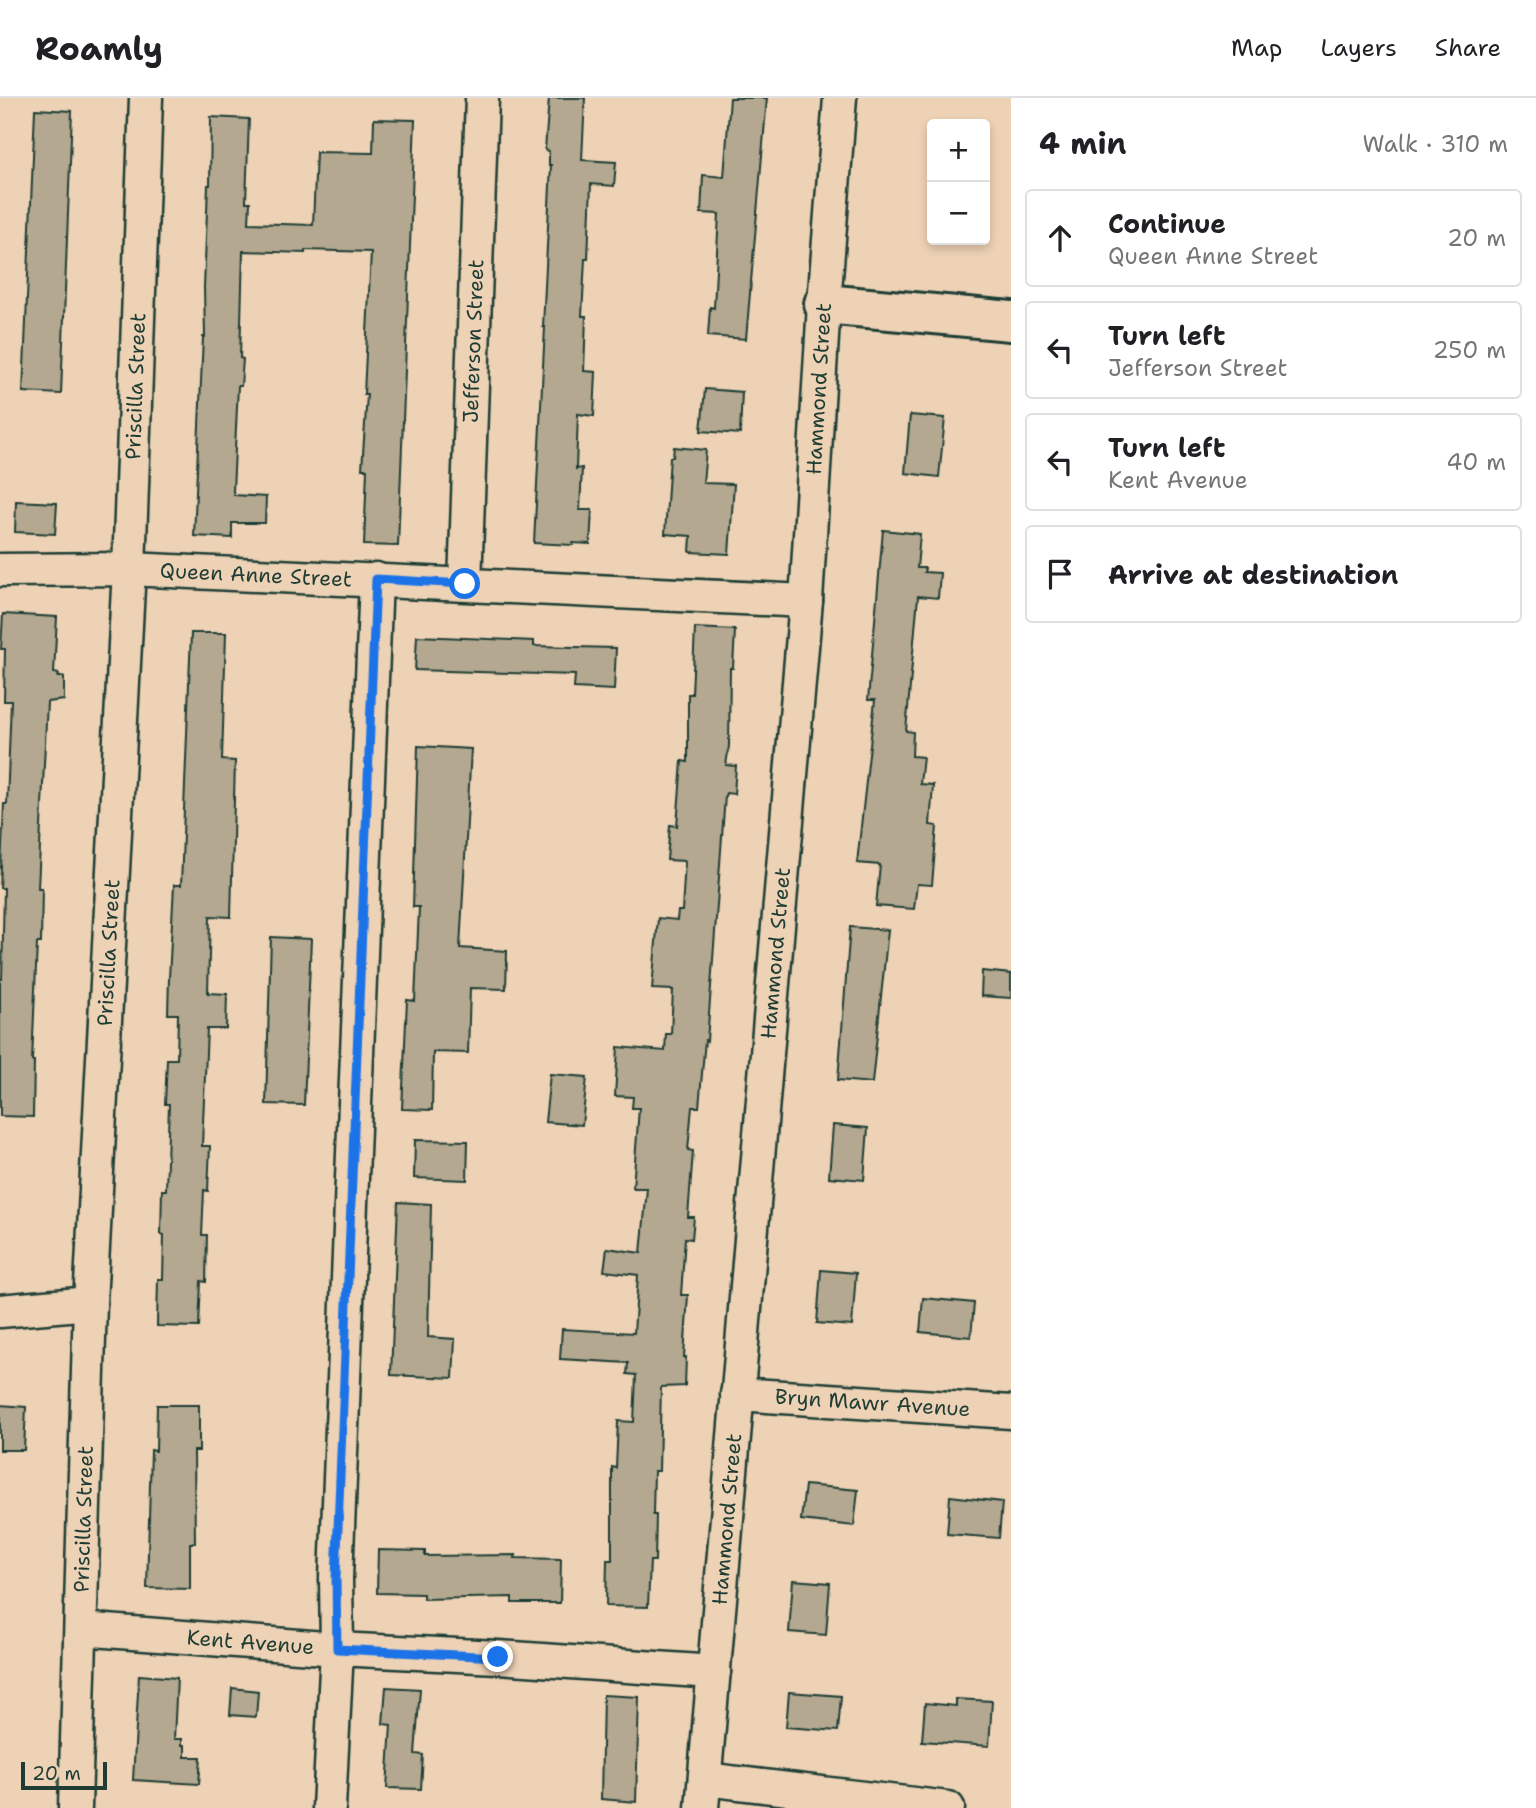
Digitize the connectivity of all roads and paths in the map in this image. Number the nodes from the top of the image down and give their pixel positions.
1 (146, 98) edge
2 (482, 98) edge
3 (840, 98) edge
4 (824, 304) junction
5 (1011, 321) edge
6 (129, 569) junction
7 (0, 570) edge
8 (376, 579) junction
9 (465, 584) junction
10 (806, 601) junction
11 (90, 1303) junction
12 (0, 1311) edge
13 (737, 1394) junction
14 (1011, 1412) edge
15 (81, 1629) junction
16 (337, 1649) junction
17 (714, 1672) junction
18 (704, 1793) edge
19 (75, 1808) edge
20 (328, 1808) edge
21 (948, 1808) edge

1 - 6 street, Priscilla Street
2 - 9 street, Jefferson Street
3 - 4 street, Hammond Street
4 - 5 street
4 - 10 street, Hammond Street
6 - 7 street, Queen Anne Street
6 - 8 street, Queen Anne Street
6 - 11 street, Priscilla Street
8 - 9 street, Queen Anne Street
8 - 16 street
9 - 10 street, Queen Anne Street
10 - 13 street, Hammond Street
11 - 12 street
11 - 15 street, Priscilla Street
13 - 14 street, Bryn Mawr Avenue
13 - 17 street, Hammond Street
15 - 16 street, Kent Avenue
15 - 19 street, Priscilla Street
16 - 17 street, Kent Avenue
16 - 20 street
17 - 18 street, Hammond Street
18 - 21 street

